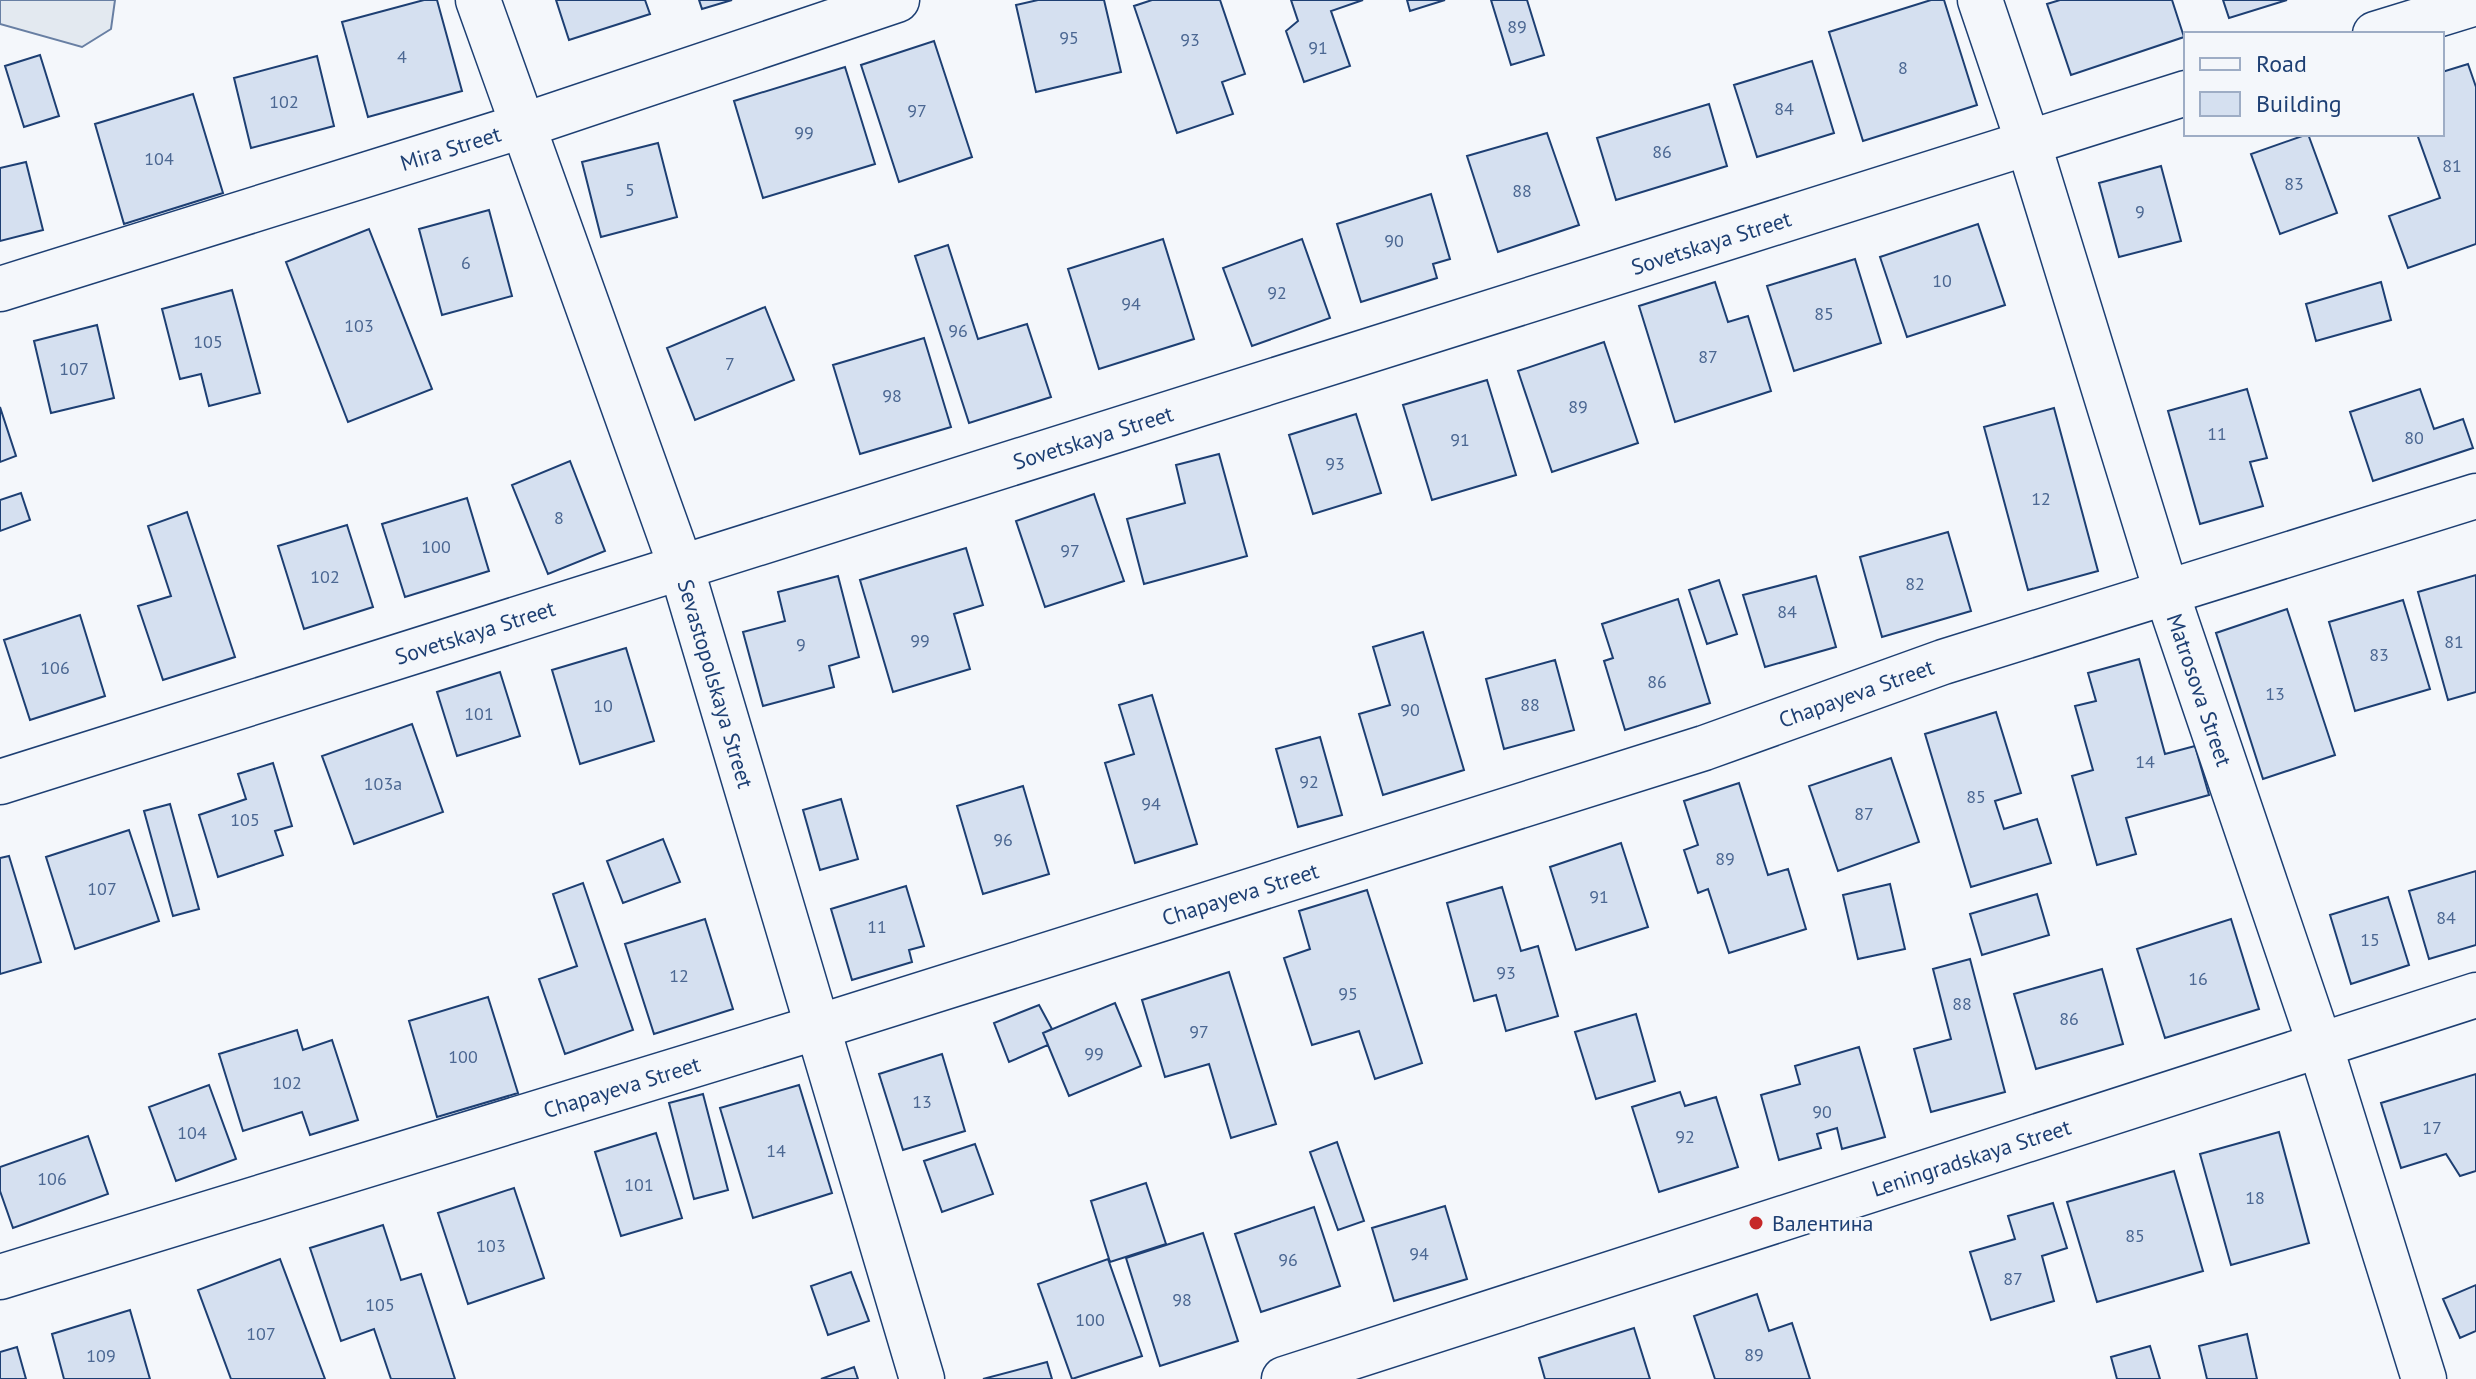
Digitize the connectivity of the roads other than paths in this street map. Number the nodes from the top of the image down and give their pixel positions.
1 (478, 0) edge
2 (897, 0) edge
3 (1980, 0) edge
4 (2476, 3) edge
5 (2382, 32) edge
6 (2184, 94) edge
7 (525, 125) junction
8 (2028, 142) junction
9 (0, 289) edge
10 (2476, 496) edge
11 (681, 567) junction
12 (2167, 594) junction
13 (0, 782) edge
14 (2476, 995) edge
15 (818, 1027) junction
16 (2320, 1045) junction
17 (0, 1277) edge
18 (922, 1379) edge
19 (1284, 1379) edge
20 (2424, 1379) edge

1 - 7 street, Sevastopolskaya Street
2 - 7 street, Mira Street
3 - 8 street, Matrosova Street
4 - 5 street
6 - 8 street, Sovetskaya Street
7 - 9 street, Mira Street
7 - 11 street, Sevastopolskaya Street
8 - 11 street, Sovetskaya Street
8 - 12 street, Matrosova Street
10 - 12 street, Chapayeva Street
11 - 13 street, Sovetskaya Street
11 - 15 street, Sevastopolskaya Street
12 - 15 street, Chapayeva Street
12 - 16 street, Matrosova Street
14 - 16 street, Leningradskaya Street
15 - 17 street, Chapayeva Street
15 - 18 street, Sevastopolskaya Street
16 - 19 street, Leningradskaya Street
16 - 20 street, Matrosova Street

